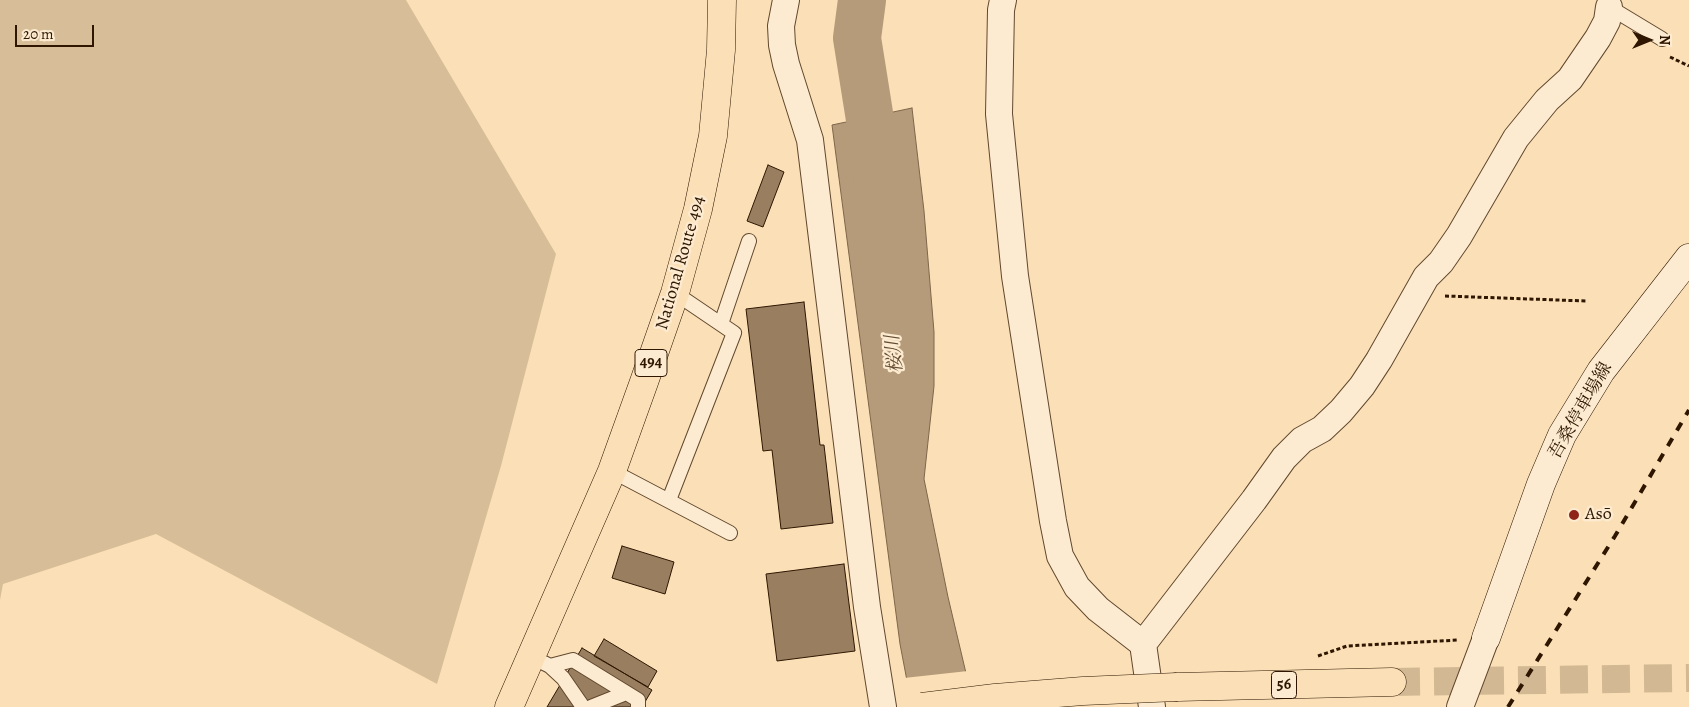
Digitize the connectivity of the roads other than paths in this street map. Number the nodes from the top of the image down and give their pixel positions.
1 (722, 0) edge
2 (786, 0) edge
3 (1003, 0) edge
4 (1609, 7) joint
5 (1662, 39) dead end
6 (750, 241) dead end
7 (1689, 258) edge
8 (674, 293) junction
9 (721, 324) junction
10 (612, 471) junction
11 (669, 500) junction
12 (730, 533) dead end
13 (1486, 638) joint
14 (1143, 644) junction
15 (541, 661) junction
16 (1392, 682) tunnel mouth
17 (626, 692) junction
18 (510, 707) edge
19 (583, 707) edge
20 (591, 707) edge
21 (638, 707) edge
22 (882, 707) edge
23 (922, 707) edge
24 (1152, 707) edge
25 (1460, 707) edge

1 - 8 highway, National Route 494 / 494
2 - 22 street
3 - 14 street
4 - 5 lane
4 - 14 street
6 - 9 lane
7 - 13 main road, 吾桑停車場線
8 - 9 lane
8 - 10 highway, National Route 494 / 494
9 - 11 lane
10 - 11 lane
10 - 15 highway, National Route 494 / 494
11 - 12 lane
13 - 25 street
14 - 24 street
15 - 17 lane
15 - 18 highway, National Route 494 / 494
15 - 19 lane
16 - 23 highway, 56, bridge
17 - 20 lane
17 - 21 lane

